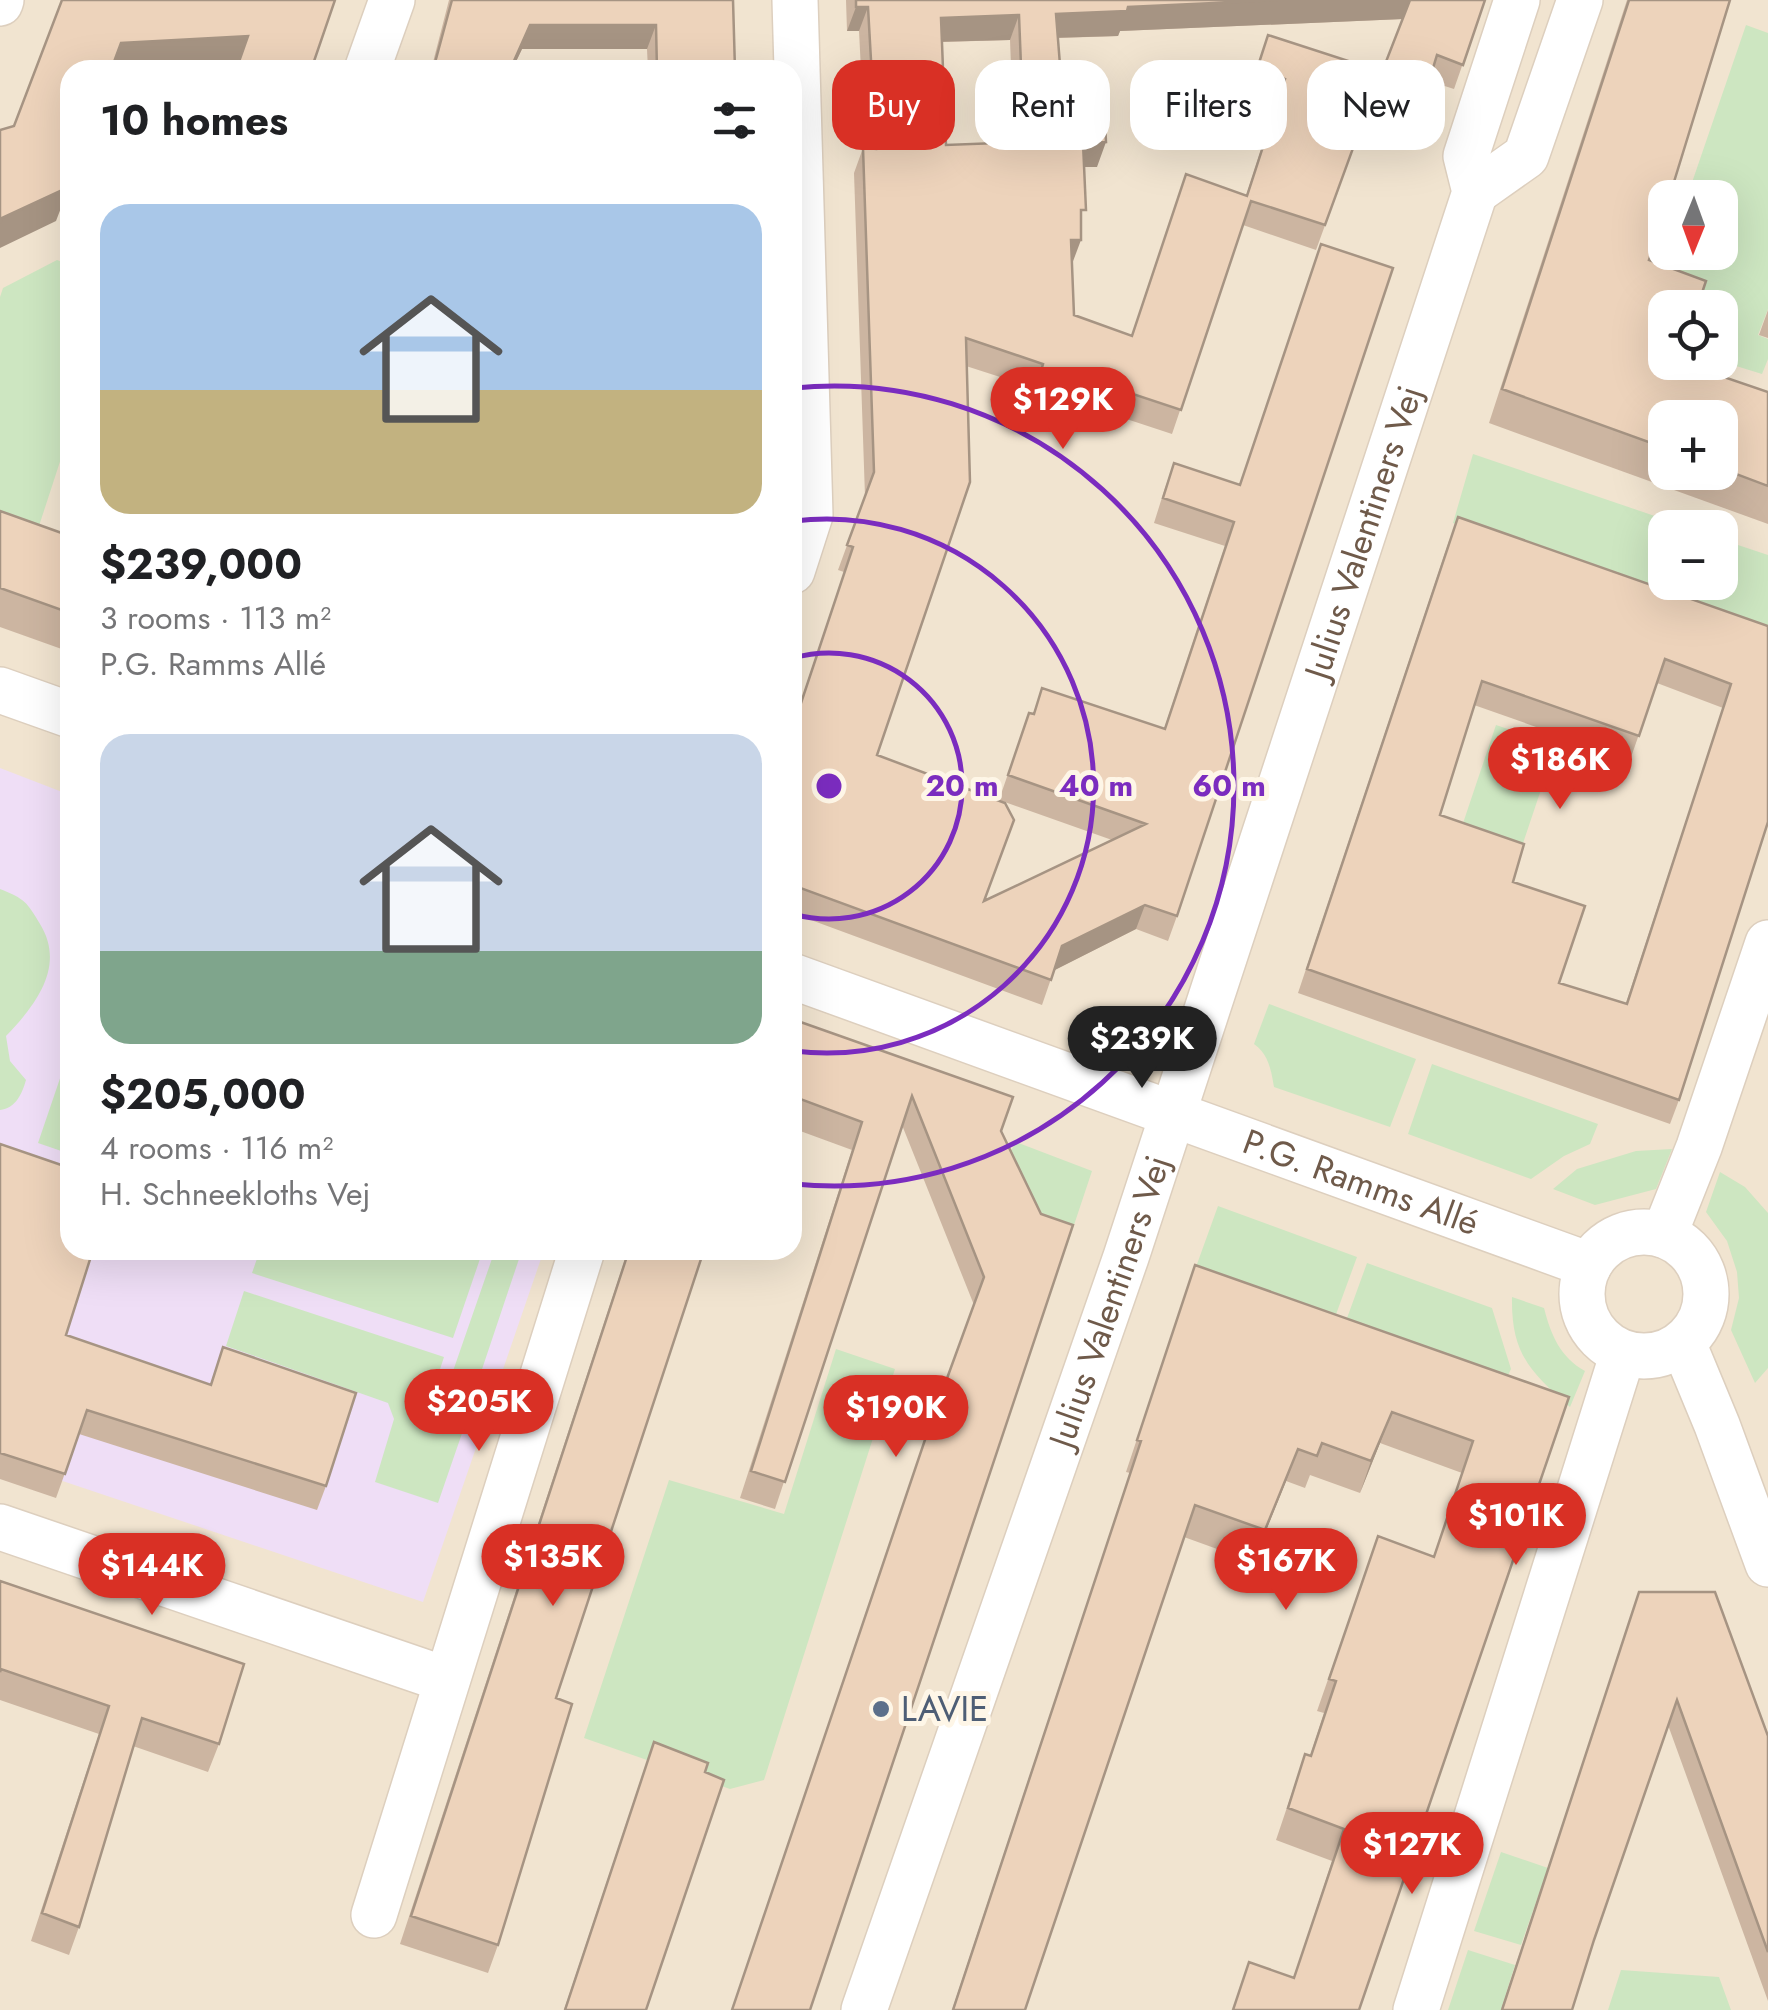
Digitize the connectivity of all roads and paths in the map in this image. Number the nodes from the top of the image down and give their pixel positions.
1 (392, 0) edge
2 (795, 0) edge
3 (1517, 0) edge
4 (1580, 0) edge
5 (371, 60) edge
6 (797, 60) edge
7 (1476, 192) junction
8 (802, 240) edge
9 (802, 539) edge
10 (0, 690) edge
11 (60, 711) edge
12 (1768, 943) edge
13 (802, 980) edge
14 (1173, 1115) junction
15 (1664, 1235) junction
16 (579, 1260) edge
17 (1589, 1265) junction
18 (1683, 1342) junction
19 (1623, 1353) junction
20 (0, 1527) edge
21 (1768, 1564) edge
22 (448, 1680) junction
23 (374, 1915) dead end
24 (864, 2010) edge
25 (1416, 2010) edge

1 - 5 street
2 - 6 street
3 - 7 street, Julius Valentiners Vej
4 - 7 street
7 - 14 street, Julius Valentiners Vej
8 - 9 street
10 - 11 street
12 - 15 street
13 - 14 street, P.G. Ramms Allé
14 - 17 street, P.G. Ramms Allé
14 - 24 street, Julius Valentiners Vej
15 - 17 street
15 - 18 street
16 - 22 street
17 - 19 street
18 - 19 street
18 - 21 street
19 - 25 street
20 - 22 street
22 - 23 street

